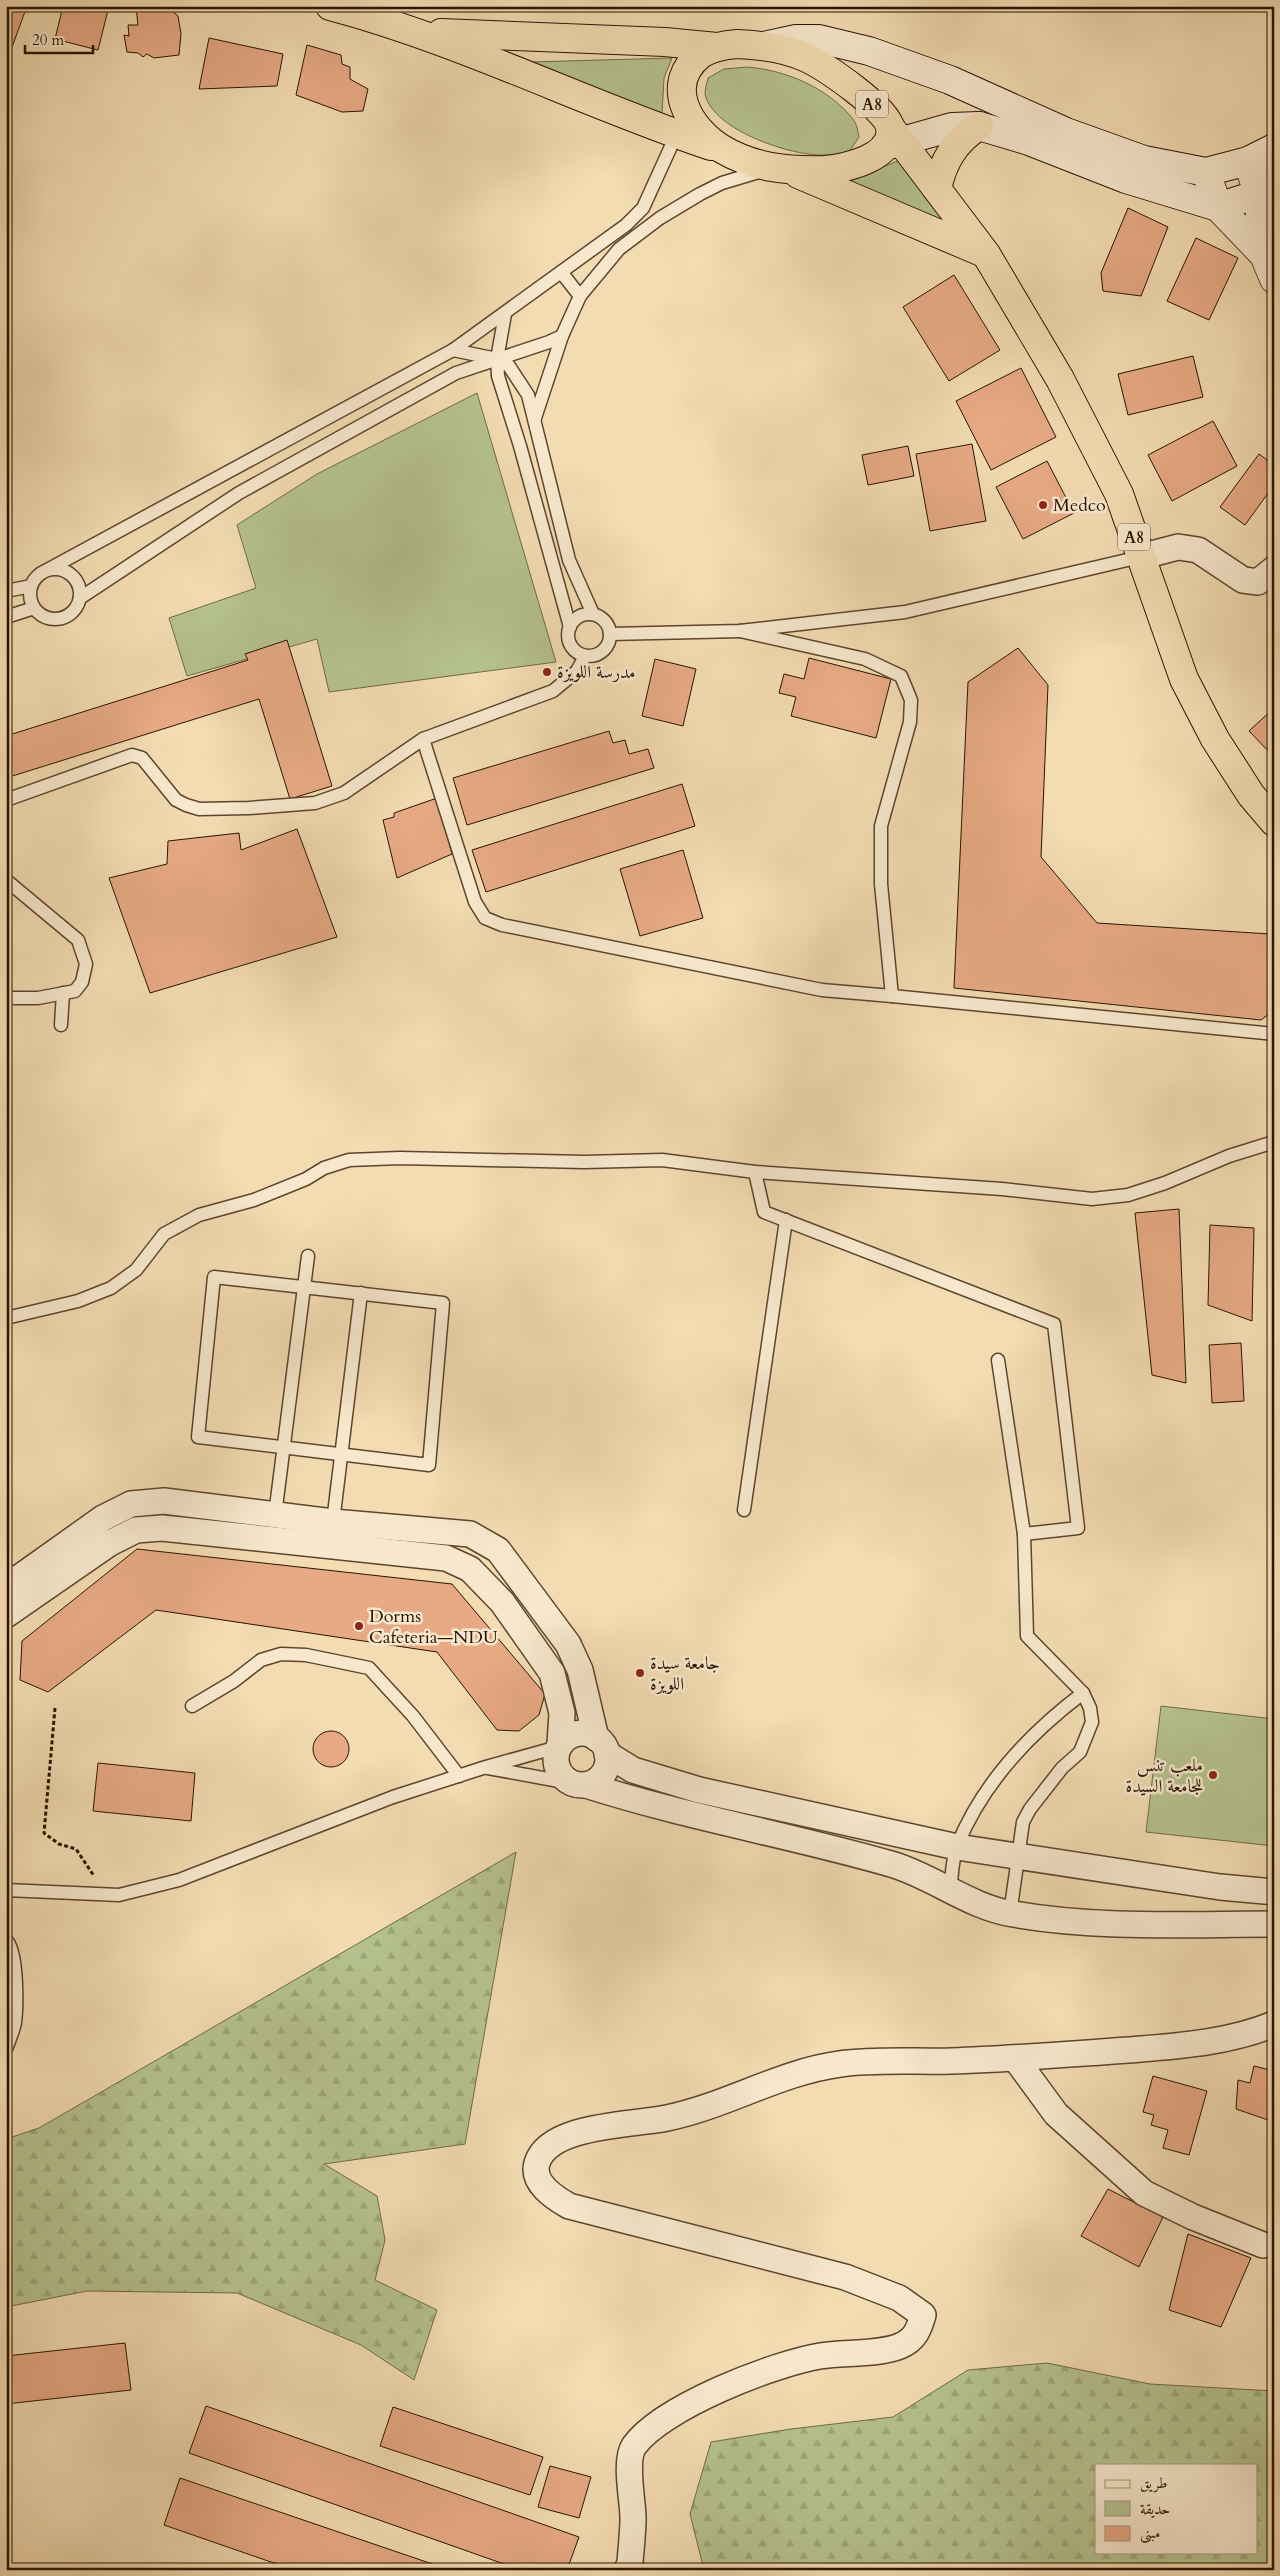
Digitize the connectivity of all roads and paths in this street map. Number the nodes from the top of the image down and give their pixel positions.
1 (348, 8) edge
2 (415, 32) junction
3 (764, 46) junction
4 (717, 47) junction
5 (680, 122) junction
6 (980, 126) junction
7 (892, 138) junction
8 (1274, 148) edge
9 (1248, 161) junction
10 (782, 170) junction
11 (1206, 172) junction
12 (1266, 186) edge
13 (937, 189) junction
14 (1218, 207) junction
15 (986, 254) junction
16 (1269, 267) edge
17 (561, 272) junction
18 (580, 296) junction
19 (505, 314) junction
20 (562, 336) junction
21 (454, 350) junction
22 (497, 359) junction
23 (535, 418) junction
24 (1140, 557) junction
25 (1274, 569) edge
26 (47, 570) junction
27 (31, 586) junction
28 (6, 591) edge
29 (80, 598) junction
30 (34, 608) junction
31 (593, 614) junction
32 (6, 618) edge
33 (570, 627) junction
34 (740, 631) junction
35 (610, 634) junction
36 (585, 656) junction
37 (423, 739) junction
38 (6, 800) edge
39 (1274, 822) edge
40 (6, 880) edge
41 (63, 993) junction
42 (892, 996) junction
43 (6, 998) edge
44 (61, 1025) dead end
45 (1274, 1034) edge
46 (1274, 1142) edge
47 (755, 1172) junction
48 (786, 1220) junction
49 (308, 1256) dead end
50 (303, 1287) junction
51 (361, 1293) junction
52 (6, 1318) edge
53 (998, 1360) dead end
54 (283, 1448) junction
55 (341, 1454) junction
56 (744, 1510) dead end
57 (275, 1515) junction
58 (333, 1522) junction
59 (1024, 1534) junction
60 (6, 1587) edge
61 (6, 1616) edge
62 (6, 1634) edge
63 (1083, 1693) junction
64 (192, 1706) dead end
65 (55, 1708) dead end
66 (559, 1746) junction
67 (601, 1746) junction
68 (486, 1767) junction
69 (459, 1776) junction
70 (578, 1784) junction
71 (956, 1847) junction
72 (1019, 1858) junction
73 (6, 1890) edge
74 (950, 1892) junction
75 (1274, 1892) edge
76 (107, 1894) junction
77 (1010, 1914) junction
78 (1274, 1924) edge
79 (6, 1940) edge
80 (11, 1986) edge
81 (1274, 2024) edge
82 (6, 2049) edge
83 (1015, 2058) junction
84 (1263, 2245) dead end
85 (627, 2570) edge

1 - 2 highway, A8
2 - 4 highway, A8
2 - 5 highway, A8
3 - 4 highway, A8
3 - 7 highway, A8
3 - 11 main road
4 - 5 highway, A8
5 - 10 highway
5 - 17 lane
6 - 7 main road
6 - 13 highway
6 - 14 main road
7 - 10 highway
7 - 13 highway, A8
8 - 9 main road
9 - 11 main road
9 - 12 main road
10 - 15 highway
10 - 18 lane
11 - 14 main road
12 - 14 main road
12 - 16 main road
13 - 15 highway, A8
14 - 16 main road
15 - 24 highway, A8
17 - 18 lane
17 - 19 lane
18 - 20 lane
19 - 21 lane
19 - 22 lane
20 - 22 lane
20 - 23 lane
21 - 22 lane
21 - 26 lane
22 - 23 lane
22 - 29 lane
22 - 33 lane
23 - 31 lane
24 - 25 street
24 - 34 lane
24 - 39 highway, A8
26 - 27 lane
26 - 29 lane
27 - 28 lane
27 - 30 lane
29 - 30 lane
30 - 32 lane
31 - 33 lane
31 - 35 lane
33 - 36 lane
34 - 35 lane
34 - 42 lane
35 - 36 lane
36 - 37 lane
37 - 38 lane
37 - 42 lane
40 - 41 lane
41 - 43 lane
41 - 44 lane
42 - 45 lane
46 - 47 lane
47 - 48 lane
47 - 52 lane
48 - 56 lane
48 - 59 lane
49 - 50 lane
50 - 51 lane
50 - 54 lane
50 - 54 lane
51 - 55 lane
51 - 55 lane
53 - 59 lane
54 - 55 lane
54 - 57 lane
55 - 58 lane
57 - 58 street
57 - 60 street
58 - 67 street
59 - 63 lane
61 - 62 street
61 - 66 street
63 - 71 lane
63 - 72 lane
64 - 69 lane
65 - 76 path
66 - 67 street
66 - 68 lane
66 - 70 street
67 - 70 street
67 - 71 street
68 - 69 lane
68 - 70 lane
69 - 76 lane
70 - 74 street
71 - 72 street
71 - 74 lane
72 - 75 street
72 - 77 lane
73 - 76 lane
74 - 77 street
77 - 78 street
79 - 80 lane
80 - 82 lane
81 - 83 street
83 - 84 street
83 - 85 street

